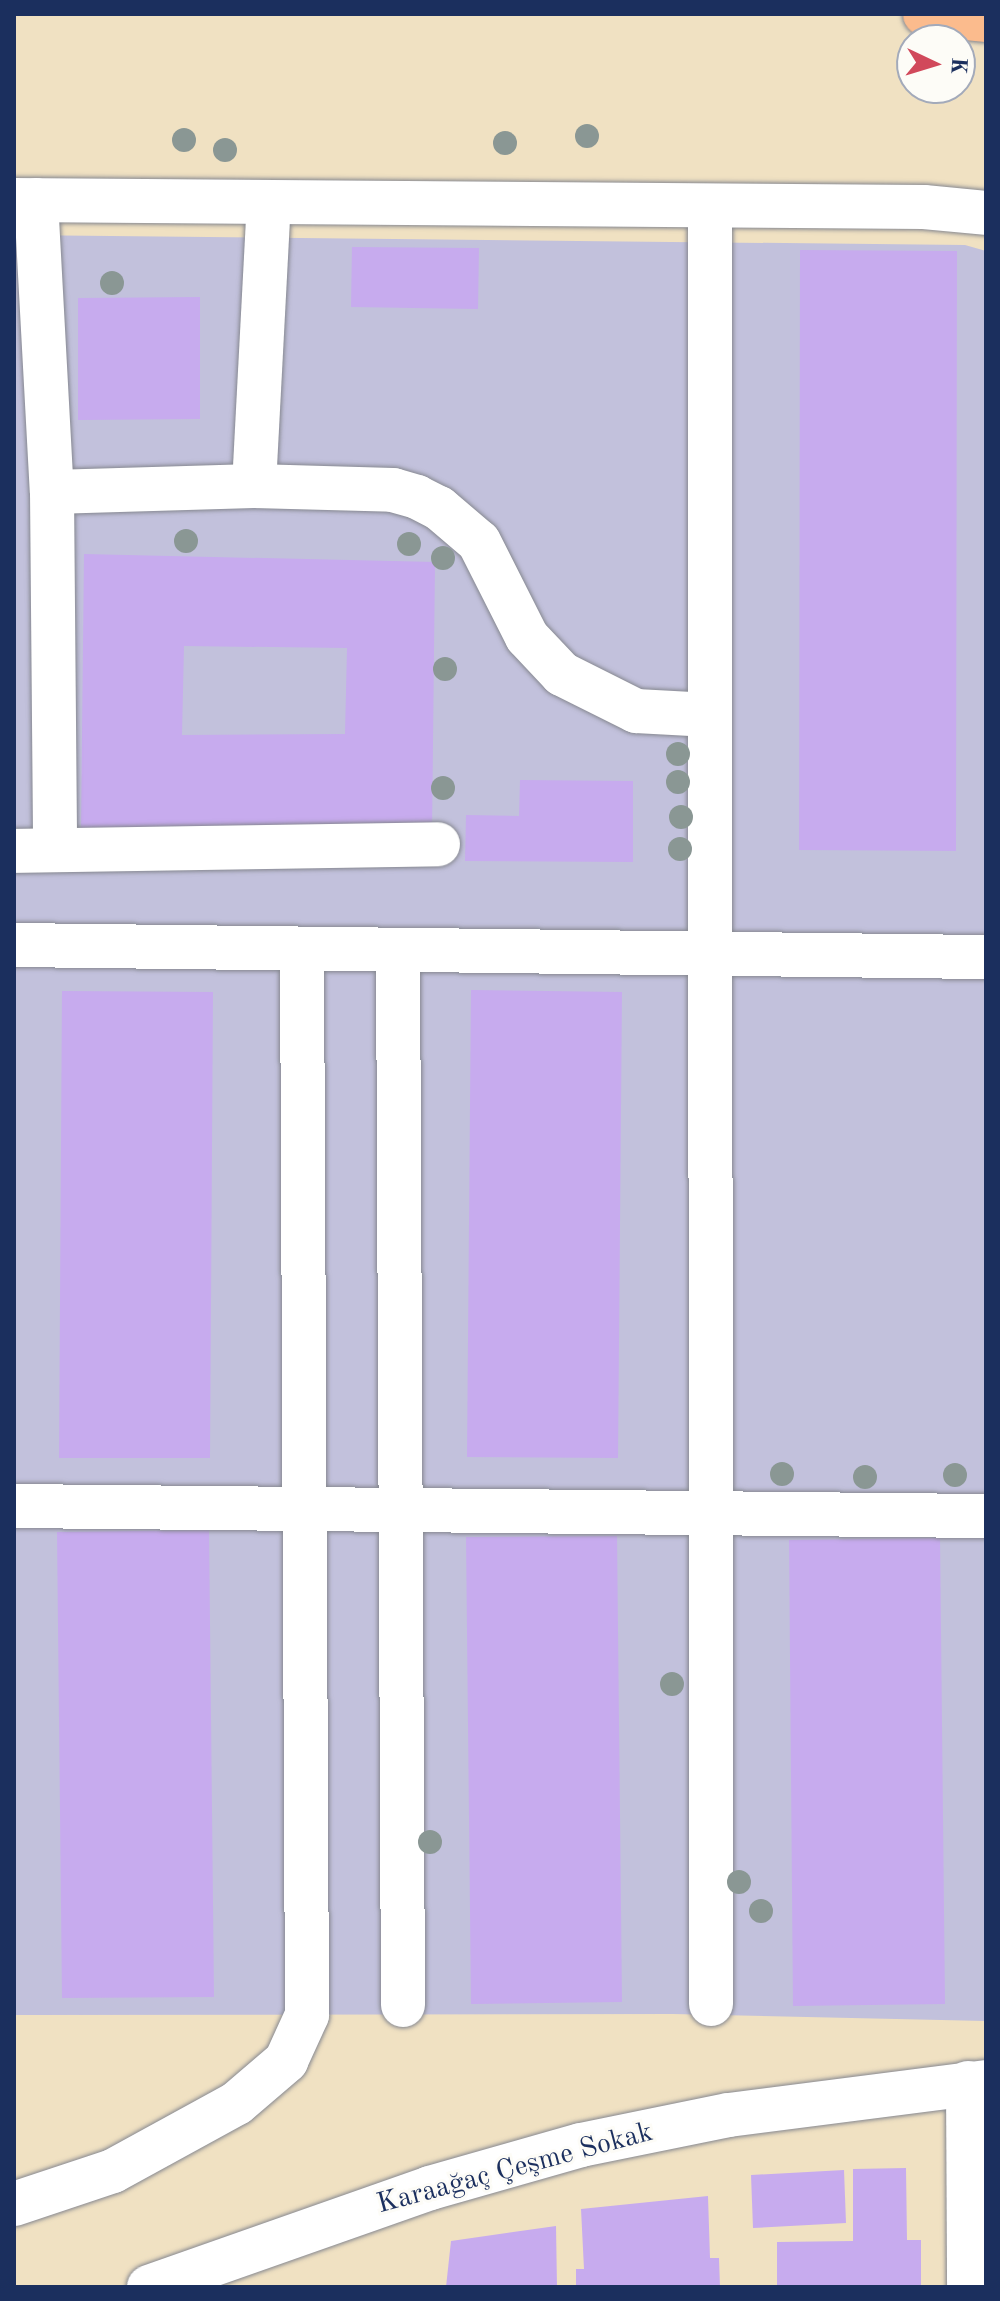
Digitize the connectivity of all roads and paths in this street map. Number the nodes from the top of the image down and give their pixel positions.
1 (925, 14) edge
2 (986, 20) edge
3 (25, 200) edge
4 (269, 203) junction
5 (710, 207) junction
6 (986, 213) edge
7 (254, 486) junction
8 (52, 492) junction
9 (710, 715) junction
10 (438, 844) dead end
11 (35, 850) edge
12 (14, 945) edge
13 (302, 949) junction
14 (398, 952) junction
15 (710, 953) junction
16 (986, 957) edge
17 (14, 1506) edge
18 (305, 1510) junction
19 (401, 1510) junction
20 (711, 1512) junction
21 (986, 1516) edge
22 (711, 2004) dead end
23 (403, 2005) dead end
24 (977, 2083) edge
25 (14, 2204) edge
26 (149, 2287) edge
27 (969, 2287) edge

1 - 2 highway
3 - 4 street
3 - 8 street
4 - 5 street
4 - 7 street
5 - 6 street
5 - 9 street
7 - 8 street
7 - 9 street
8 - 11 street
9 - 15 street
10 - 11 street
12 - 13 street
13 - 14 street
13 - 18 street
14 - 15 street
14 - 19 street
15 - 16 street
15 - 20 street
17 - 18 street
18 - 19 street
18 - 25 street
19 - 20 street
19 - 23 street
20 - 21 street
20 - 22 street
24 - 26 street, Karaağaç Çeşme Sokak
24 - 27 street

